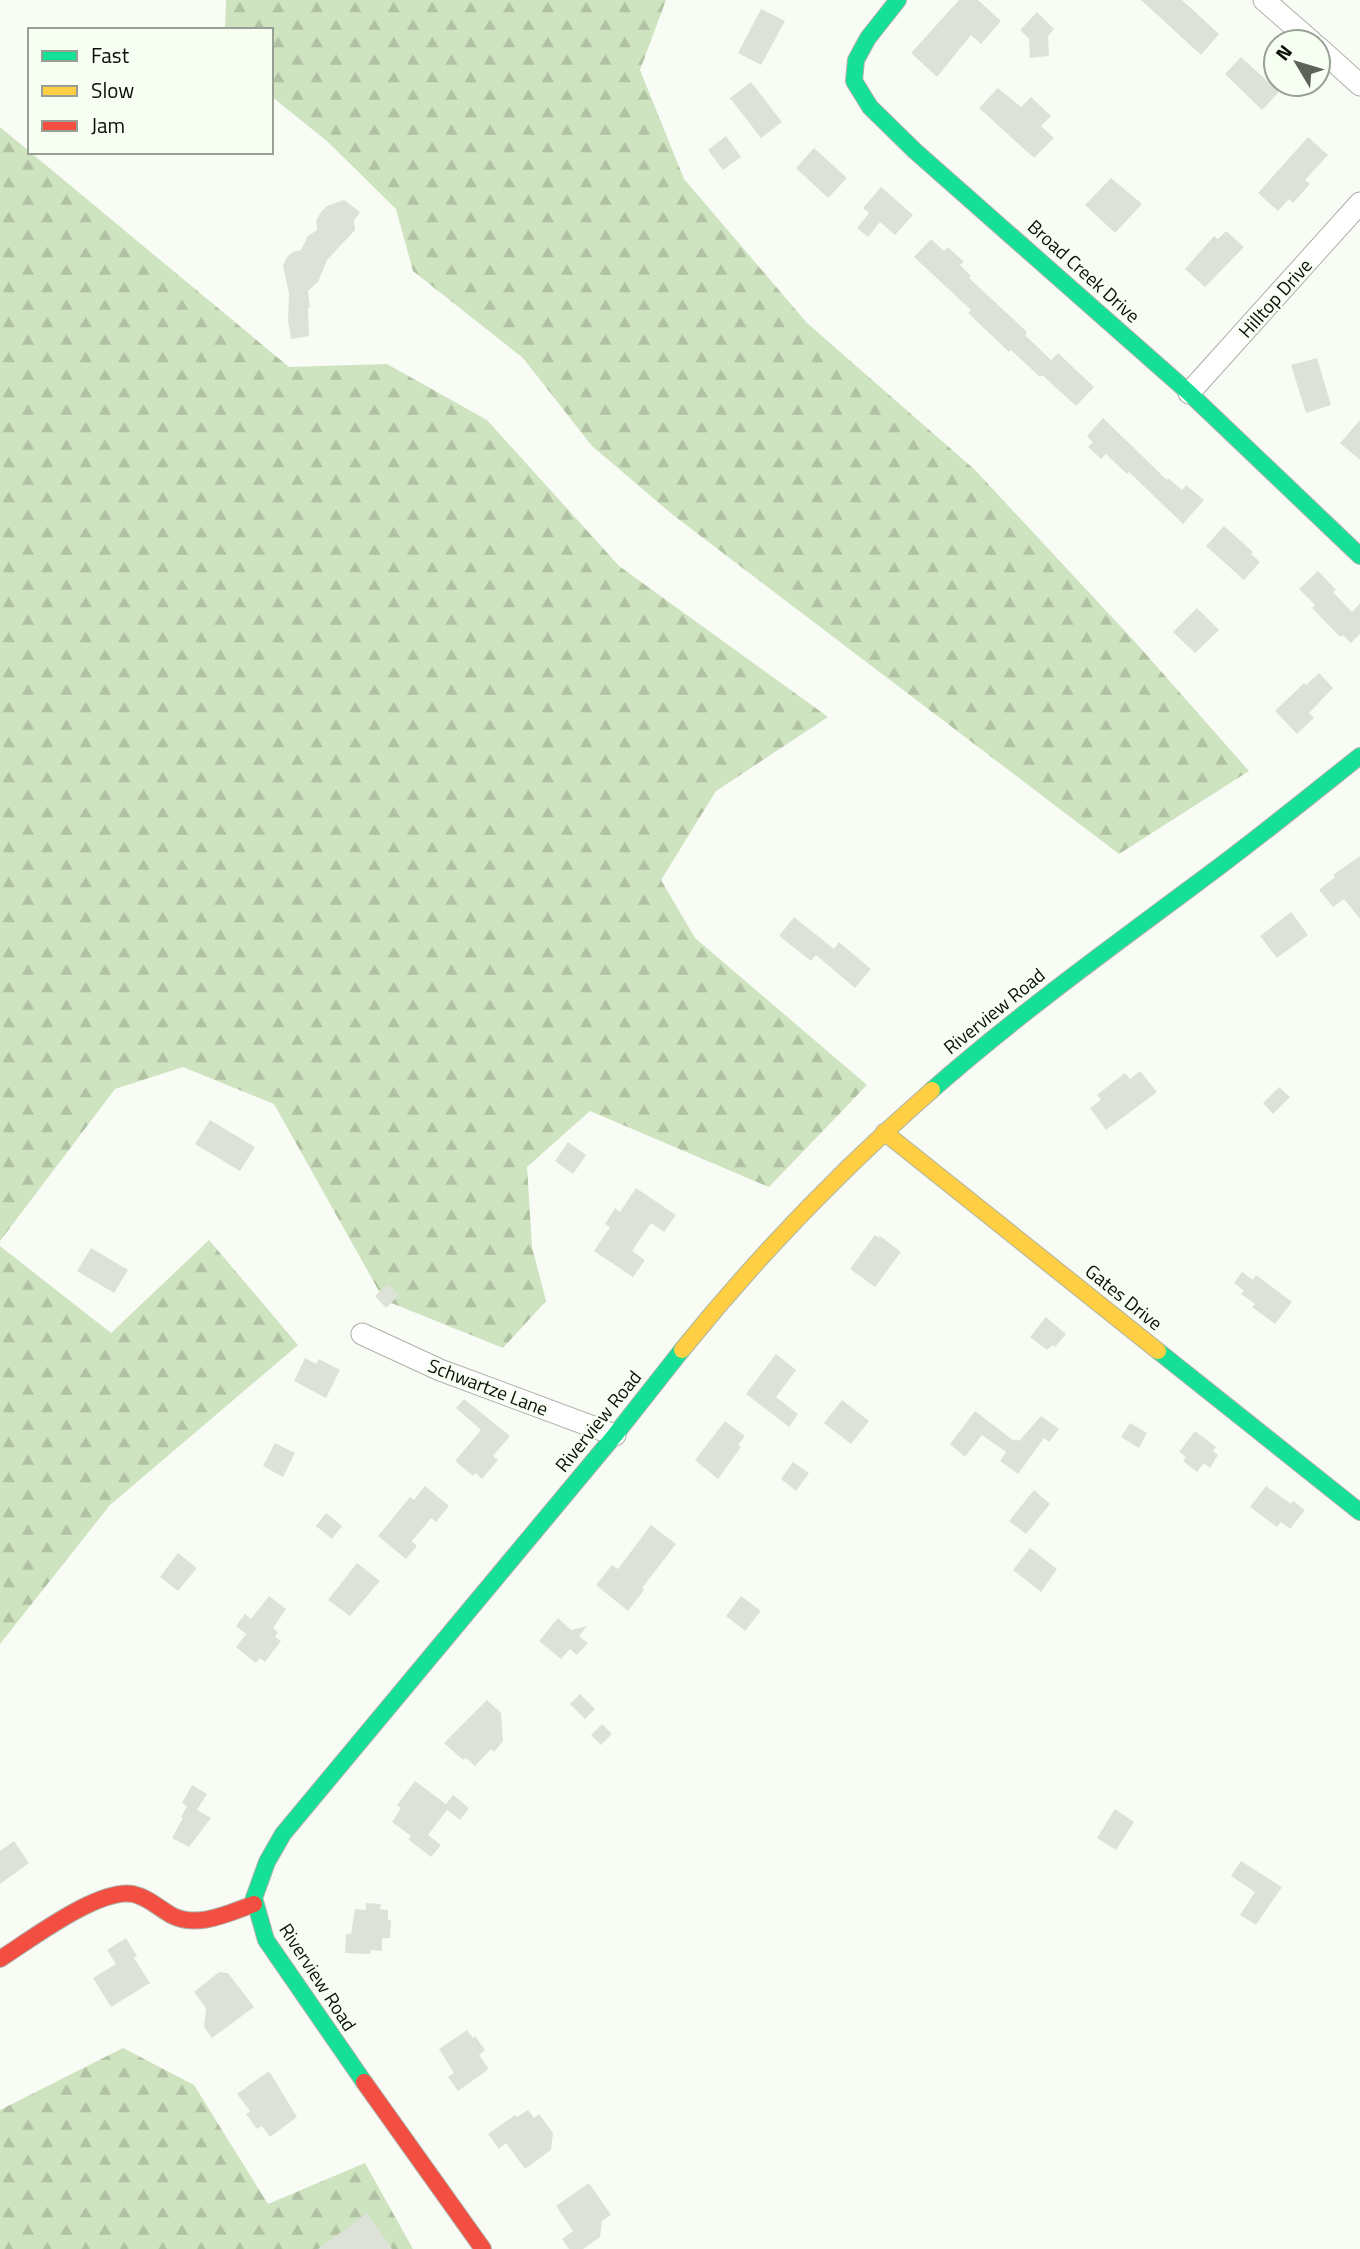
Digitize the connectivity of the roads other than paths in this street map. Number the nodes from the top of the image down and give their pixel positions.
1 (898, 0) edge
2 (1264, 0) edge
3 (1296, 28) edge
4 (1332, 60) edge
5 (1360, 85) edge
6 (1360, 203) edge
7 (1189, 393) junction
8 (1360, 556) edge
9 (1360, 756) edge
10 (884, 1132) junction
11 (362, 1334) dead end
12 (615, 1435) junction
13 (1360, 1512) edge
14 (254, 1904) junction
15 (0, 1959) edge
16 (484, 2249) edge

1 - 7 street, Broad Creek Drive
2 - 3 street
4 - 5 street
6 - 7 street, Hilltop Drive
7 - 8 street, Broad Creek Drive
9 - 10 street, Riverview Road
10 - 12 street, Riverview Road
10 - 13 street, Gates Drive
11 - 12 street, Schwartze Lane
12 - 14 street, Riverview Road
14 - 15 street
14 - 16 street, Riverview Road

